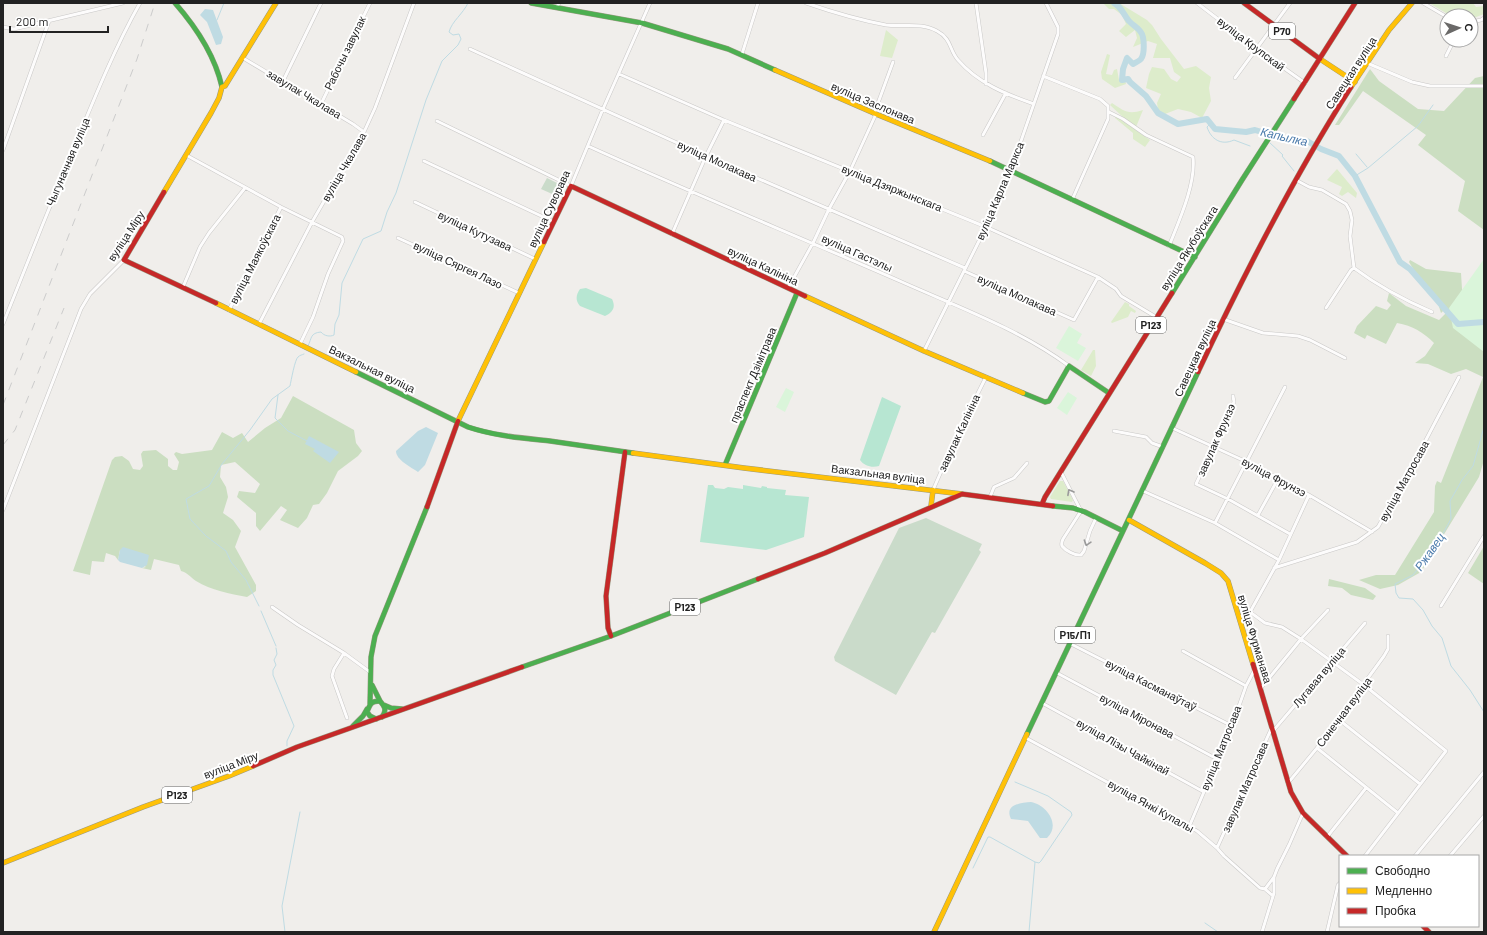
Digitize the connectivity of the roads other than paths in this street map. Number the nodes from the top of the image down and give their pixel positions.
1 (123, 3) edge
2 (140, 3) edge
3 (175, 3) edge
4 (276, 3) edge
5 (321, 3) edge
6 (370, 3) edge
7 (414, 3) edge
8 (531, 3) edge
9 (650, 3) edge
10 (758, 3) edge
11 (806, 3) edge
12 (976, 3) edge
13 (1046, 3) edge
14 (1197, 3) edge
15 (1244, 3) edge
16 (1290, 3) edge
17 (1355, 3) edge
18 (1412, 3) edge
19 (1423, 3) edge
20 (558, 5) edge
21 (1439, 12) edge
22 (49, 21) junction
23 (642, 23) junction
24 (1274, 25) junction
25 (3, 28) edge
26 (1450, 48) edge
27 (470, 49) dead end
28 (1257, 49) junction
29 (742, 54) junction
30 (1446, 56) dead end
31 (242, 58) junction
32 (1320, 59) junction
33 (893, 62) dead end
34 (1367, 63) junction
35 (619, 74) junction
36 (1044, 76) junction
37 (1235, 78) dead end
38 (283, 81) junction
39 (1355, 82) junction
40 (1305, 83) junction
41 (986, 84) junction
42 (1484, 86) edge
43 (222, 87) junction
44 (1006, 94) junction
45 (321, 104) junction
46 (1034, 104) junction
47 (603, 109) junction
48 (1109, 112) junction
49 (875, 114) junction
50 (724, 120) junction
51 (437, 121) dead end
52 (364, 132) junction
53 (983, 135) dead end
54 (588, 146) junction
55 (3, 150) edge
56 (186, 155) junction
57 (706, 156) junction
58 (424, 161) dead end
59 (1011, 170) junction
60 (850, 171) junction
61 (1296, 180) junction
62 (571, 186) junction
63 (245, 188) junction
64 (690, 192) junction
65 (1072, 200) junction
66 (415, 202) dead end
67 (281, 207) junction
68 (829, 209) junction
69 (312, 222) junction
70 (554, 222) junction
71 (986, 227) junction
72 (672, 234) junction
73 (398, 238) dead end
74 (813, 243) junction
75 (1169, 246) junction
76 (1195, 257) junction
77 (124, 260) junction
78 (535, 260) junction
79 (1354, 268) junction
80 (965, 270) junction
81 (1098, 277) junction
82 (183, 287) junction
83 (788, 288) junction
84 (519, 293) junction
85 (797, 293) junction
86 (949, 303) junction
87 (1326, 308) dead end
88 (229, 310) junction
89 (1432, 312) dead end
90 (1156, 317) junction
91 (1223, 319) junction
92 (3, 324) edge
93 (259, 324) junction
94 (300, 344) junction
95 (924, 351) junction
96 (1345, 358) dead end
97 (1069, 366) junction
98 (986, 377) junction
99 (1459, 377) dead end
100 (1285, 387) dead end
101 (1109, 393) junction
102 (1233, 396) dead end
103 (458, 421) junction
104 (1172, 428) junction
105 (1114, 431) dead end
106 (1214, 447) junction
107 (1163, 448) junction
108 (625, 452) junction
109 (1247, 462) junction
110 (1027, 463) dead end
111 (724, 465) junction
112 (1060, 472) junction
113 (1278, 478) junction
114 (933, 490) junction
115 (1143, 491) junction
116 (962, 494) junction
117 (1309, 495) junction
118 (990, 497) junction
119 (1228, 499) junction
120 (1042, 504) junction
121 (931, 506) junction
122 (3, 510) edge
123 (1081, 511) junction
124 (1258, 515) junction
125 (1096, 518) junction
126 (1129, 520) junction
127 (1215, 523) junction
128 (1123, 531) junction
129 (1372, 532) junction
130 (1290, 534) junction
131 (1484, 536) edge
132 (1279, 560) junction
133 (1274, 568) junction
134 (272, 606) dead end
135 (1442, 606) dead end
136 (1328, 610) dead end
137 (1250, 612) junction
138 (1240, 617) junction
139 (1365, 623) dead end
140 (611, 636) junction
141 (1388, 636) dead end
142 (1301, 639) junction
143 (1071, 644) junction
144 (1183, 651) dead end
145 (344, 653) junction
146 (1331, 662) junction
147 (1255, 670) junction
148 (370, 672) junction
149 (1057, 673) junction
150 (371, 681) junction
151 (1364, 685) junction
152 (1246, 686) junction
153 (1261, 688) junction
154 (382, 703) junction
155 (1042, 703) junction
156 (368, 706) junction
157 (405, 709) junction
158 (347, 718) dead end
159 (380, 718) junction
160 (1338, 719) junction
161 (1232, 726) junction
162 (351, 728) junction
163 (1272, 729) junction
164 (1026, 738) junction
165 (1317, 748) junction
166 (1217, 759) junction
167 (1484, 772) edge
168 (1288, 783) junction
169 (1420, 784) junction
170 (1366, 788) junction
171 (1204, 792) junction
172 (1302, 813) junction
173 (1398, 813) junction
174 (1484, 816) edge
175 (1189, 827) junction
176 (1327, 837) junction
177 (1217, 848) junction
178 (1347, 855) edge
179 (1366, 855) edge
180 (1416, 855) edge
181 (1451, 855) edge
182 (3, 863) edge
183 (1274, 877) junction
184 (1339, 884) edge
185 (1265, 889) junction
186 (1273, 896) junction
187 (934, 932) edge
188 (1262, 932) edge
189 (1327, 932) edge

1 - 22 street
2 - 92 street, Чыгуначная вуліца
3 - 43 main road
4 - 31 main road, вуліца Міру
5 - 38 street
6 - 45 street, Рабочы завулак
7 - 52 street, вуліца Чкалава
8 - 20 main road, вуліца Заслонава
9 - 23 street, вуліца Суворава
10 - 29 street
11 - 41 street
12 - 41 street
13 - 36 street, вуліца Карла Маркса
14 - 28 street, вуліца Крупскай
15 - 24 main road, Р70
16 - 24 street
17 - 32 main road, вуліца Якубоўскага
18 - 34 main road, Савецкая вуліца / Р15/П1
19 - 21 street
20 - 23 main road, вуліца Заслонава
22 - 25 street
22 - 55 street
23 - 29 main road, вуліца Заслонава
23 - 35 street, вуліца Суворава
24 - 28 street
24 - 32 main road, Р70
26 - 30 street
27 - 47 street, вуліца Молакава
28 - 37 street
28 - 40 street, вуліца Крупскай
29 - 49 main road, вуліца Заслонава
31 - 38 street, завулак Чкалава
31 - 43 main road, вуліца Міру
32 - 39 main road
32 - 40 main road, вуліца Якубоўскага / Р123
33 - 49 street
34 - 39 main road, Савецкая вуліца / Р15/П1
34 - 42 street
35 - 47 street, вуліца Суворава
35 - 50 street, вуліца Дзяржынскага
36 - 46 street, вуліца Карла Маркса
36 - 48 street
38 - 45 street, завулак Чкалава
39 - 61 main road, Савецкая вуліца / Р15/П1
40 - 76 main road, вуліца Якубоўскага / Р123
41 - 44 street
43 - 56 main road, вуліца Міру
44 - 46 street
44 - 53 street
45 - 52 street, завулак Чкалава
46 - 59 street, вуліца Карла Маркса
47 - 54 street, вуліца Суворава
47 - 57 street, вуліца Молакава
48 - 65 street
48 - 75 street
49 - 59 main road, вуліца Заслонава
49 - 60 street
50 - 57 street
50 - 60 street, вуліца Дзяржынскага
51 - 62 street, вуліца Калініна
52 - 69 street, вуліца Чкалава
54 - 62 street, вуліца Суворава
54 - 64 street, вуліца Гастэлы
56 - 63 street
56 - 77 main road, вуліца Міру
57 - 64 street
57 - 68 street, вуліца Молакава
58 - 70 street
59 - 65 main road, вуліца Заслонава
59 - 71 street, вуліца Карла Маркса
60 - 68 street
60 - 71 street, вуліца Дзяржынскага
61 - 79 street
61 - 91 main road, Савецкая вуліца / Р15/П1
62 - 70 main road, вуліца Суворава
62 - 72 main road, вуліца Калініна
63 - 67 street
63 - 82 street
64 - 72 street
64 - 74 street, вуліца Гастэлы
65 - 75 main road, вуліца Заслонава
66 - 78 street, вуліца Кутузава
67 - 69 street
67 - 88 street, вуліца Маякоўскага
68 - 74 street
68 - 80 street, вуліца Молакава
69 - 93 street, вуліца Чкалава
69 - 94 street
70 - 78 main road, вуліца Суворава
71 - 80 street, вуліца Карла Маркса
71 - 81 street, вуліца Дзяржынскага
72 - 83 main road, вуліца Калініна
73 - 84 street, вуліца Сяргея Лазо
74 - 83 street
74 - 86 street, вуліца Гастэлы
75 - 76 main road, вуліца Заслонава
76 - 90 main road, вуліца Якубоўскага / Р123
77 - 82 main road, Вакзальная вуліца
77 - 122 street, вуліца Міру
78 - 84 main road, вуліца Суворава
79 - 87 street
79 - 89 street
80 - 81 street, вуліца Молакава
80 - 86 street, вуліца Карла Маркса
81 - 90 street, вуліца Дзяржынскага
82 - 88 main road, Вакзальная вуліца
83 - 85 main road, вуліца Калініна
84 - 103 main road, вуліца Суворава
85 - 95 main road, вуліца Калініна
85 - 111 main road, праспект Дзімітрава
86 - 95 street, вуліца Карла Маркса
86 - 97 street, вуліца Гастэлы
88 - 93 main road, Вакзальная вуліца
90 - 101 main road, вуліца Якубоўскага / Р123
91 - 96 street
91 - 104 main road, Савецкая вуліца / Р15/П1
93 - 94 main road, Вакзальная вуліца
94 - 103 main road, Вакзальная вуліца
95 - 98 main road, вуліца Калініна
97 - 98 main road, вуліца Калініна
97 - 101 main road, вуліца Гастэлы
98 - 114 street, завулак Калініна
99 - 129 street, вуліца Матросава
100 - 109 street
101 - 112 main road, вуліца Якубоўскага / Р123
102 - 106 street, завулак Фрунзэ
103 - 108 main road, Вакзальная вуліца
103 - 148 main road, вуліца Суворава
104 - 106 street, вуліца Фрунзэ
104 - 107 main road, Савецкая вуліца / Р15/П1
105 - 107 street
106 - 109 street, вуліца Фрунзэ
106 - 119 street, завулак Фрунзэ
107 - 115 main road, Савецкая вуліца / Р15/П1
108 - 111 main road, Вакзальная вуліца
108 - 140 main road
109 - 113 street, вуліца Фрунзэ
109 - 119 street
110 - 118 street
111 - 114 main road, Вакзальная вуліца
112 - 120 main road, вуліца Якубоўскага / Р123
123 -> 112 street
113 - 117 street, вуліца Фрунзэ
113 - 124 street
114 - 116 main road, Вакзальная вуліца
114 - 121 main road
115 - 126 main road, Савецкая вуліца / Р15/П1
115 - 127 street
116 - 118 main road, Вакзальная вуліца / Р123
116 - 121 main road, Р123
117 - 129 street, вуліца Фрунзэ
117 - 130 street
118 - 120 main road, Вакзальная вуліца / Р123
119 - 124 street
119 - 127 street
120 - 123 main road, Вакзальная вуліца
121 - 140 main road, Р123
123 - 125 main road, Вакзальная вуліца
125 -> 123 street
124 - 130 street
125 - 128 main road, Вакзальная вуліца
126 - 128 main road, Савецкая вуліца / Р15/П1
126 - 138 main road, вуліца Фурманава
127 - 132 street
128 - 143 main road, Савецкая вуліца / Р15/П1
129 - 133 street, вуліца Матросава
130 - 132 street
131 - 135 street
132 - 133 street
133 - 137 street
134 - 145 street
136 - 142 street
137 - 138 street
137 - 142 street, вуліца Фурманава
138 - 147 main road, вуліца Фурманава
139 - 146 street, Лугавая вуліца
140 - 157 main road, Р123
141 - 151 street, Сонечная вуліца
142 - 146 street, вуліца Фурманава
142 - 153 street
143 - 149 main road, Савецкая вуліца / Р15/П1
143 - 161 street, вуліца Касманаўтаў
144 - 152 street
145 - 148 street
145 - 158 street
146 - 151 street, вуліца Фурманава
146 - 163 street, Лугавая вуліца
147 - 152 street, вуліца Матросава
147 - 153 main road, вуліца Фурманава
148 - 150 main road, вуліца Суворава
149 - 155 main road, Савецкая вуліца / Р15/П1
149 - 166 street, вуліца Міронава
150 - 154 main road
150 - 156 main road
151 - 160 street, Сонечная вуліца
151 - 169 street, вуліца Фурманава
152 - 161 street, вуліца Матросава
153 - 163 main road, вуліца Фурманава
154 - 156 main road
154 - 157 main road
154 - 159 main road
155 - 164 main road, Савецкая вуліца / Р15/П1
155 - 171 street, вуліца Лізы Чайкінай
156 - 159 main road
156 - 162 main road
157 - 159 main road, Р123
159 - 162 main road, вуліца Міру / Р123
160 - 165 street, Сонечная вуліца
160 - 169 street
161 - 166 street, вуліца Матросава
162 - 182 main road, вуліца Міру / Р123
163 - 168 main road, вуліца Фурманава
163 - 177 street, завулак Матросава
164 - 175 street, вуліца Янкі Купалы
164 - 187 main road, Р15/П1
165 - 168 street, Сонечная вуліца
165 - 170 street
166 - 171 street, вуліца Матросава
167 - 180 street
168 - 172 main road, вуліца Фурманава
169 - 173 street
170 - 173 street
170 - 176 street
171 - 175 street, вуліца Матросава
172 - 176 main road, вуліца Фурманава
172 - 183 street
173 - 179 street
174 - 181 street
175 - 177 street, вуліца Янкі Купалы
176 - 178 main road, вуліца Фурманава
177 - 185 street, вуліца Янкі Купалы
183 - 185 street
183 - 186 street
184 - 189 street
185 - 186 street, вуліца Янкі Купалы
186 - 188 street

